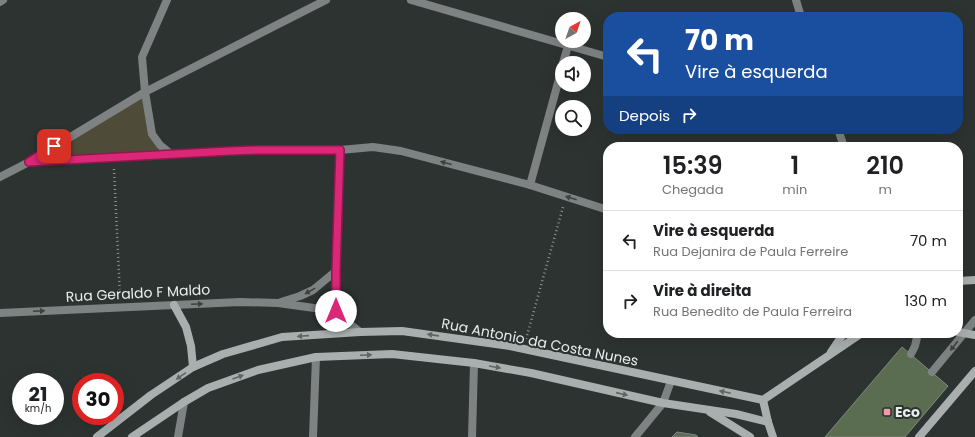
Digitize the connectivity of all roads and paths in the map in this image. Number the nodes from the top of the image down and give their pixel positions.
1 (3, 0) edge
2 (167, 0) edge
3 (326, 0) edge
4 (411, 0) edge
5 (796, 0) edge
6 (0, 2) edge
7 (800, 12) edge
8 (555, 42) edge
9 (575, 48) edge
10 (603, 56) edge
11 (145, 92) junction
12 (555, 92) edge
13 (340, 150) junction
14 (170, 154) junction
15 (114, 157) junction
16 (29, 162) junction
17 (0, 177) edge
18 (530, 185) junction
19 (566, 197) junction
20 (603, 208) edge
21 (336, 271) junction
22 (975, 280) edge
23 (963, 281) edge
24 (278, 303) junction
25 (174, 305) junction
26 (120, 307) junction
27 (336, 311) junction
28 (0, 313) edge
29 (975, 320) edge
30 (963, 330) edge
31 (360, 332) junction
32 (963, 332) edge
33 (975, 335) edge
34 (841, 338) edge
35 (855, 338) edge
36 (917, 338) edge
37 (957, 338) edge
38 (523, 349) junction
39 (910, 354) dead end
40 (829, 356) junction
41 (316, 358) junction
42 (474, 363) junction
43 (193, 367) junction
44 (975, 371) edge
45 (932, 372) dead end
46 (671, 381) junction
47 (763, 400) junction
48 (184, 402) junction
49 (663, 403) junction
50 (708, 410) junction
51 (768, 422) junction
52 (97, 437) edge
53 (132, 437) edge
54 (178, 437) edge
55 (312, 437) edge
56 (472, 437) edge
57 (635, 437) edge
58 (750, 437) edge
59 (773, 437) edge
60 (919, 437) edge

1 - 6 street
2 - 11 street
3 - 11 street
4 - 8 street
5 - 7 street
9 - 10 street
11 - 14 street
11 - 16 street
12 - 18 street
13 - 14 street
18 -> 13 street
13 - 21 street
14 - 15 street
15 - 16 street
15 - 26 path
16 - 17 street
18 - 19 street
20 -> 19 street
19 - 38 path
21 -> 24 street, Rua Geraldo F Maldo
21 - 27 street
22 - 23 main road
25 -> 24 street, Rua Geraldo F Maldo
24 - 27 street, Rua Geraldo F Maldo
25 - 26 street, Rua Geraldo F Maldo
25 - 43 main road
28 -> 26 street, Rua Geraldo F Maldo
27 - 31 street
29 - 30 street
38 -> 31 main road, Rua Antonio da Costa Nunes
31 -> 43 main road, Rua Antonio da Costa Nunes
32 - 33 main road
34 - 40 main road
35 - 40 main road
36 - 39 street
37 -> 45 street
38 - 46 main road, Rua Antonio da Costa Nunes
40 - 47 main road
41 -> 42 main road
48 -> 41 main road
41 - 55 street
42 -> 49 main road
42 - 56 street
43 -> 52 main road, Rua Antonio da Costa Nunes
44 - 60 main road
47 -> 46 main road, Rua Antonio da Costa Nunes
46 - 49 street
47 - 51 main road
48 - 53 main road
48 - 54 street
49 - 50 main road
49 - 57 street
50 - 51 main road
50 - 58 main road
51 - 59 main road

